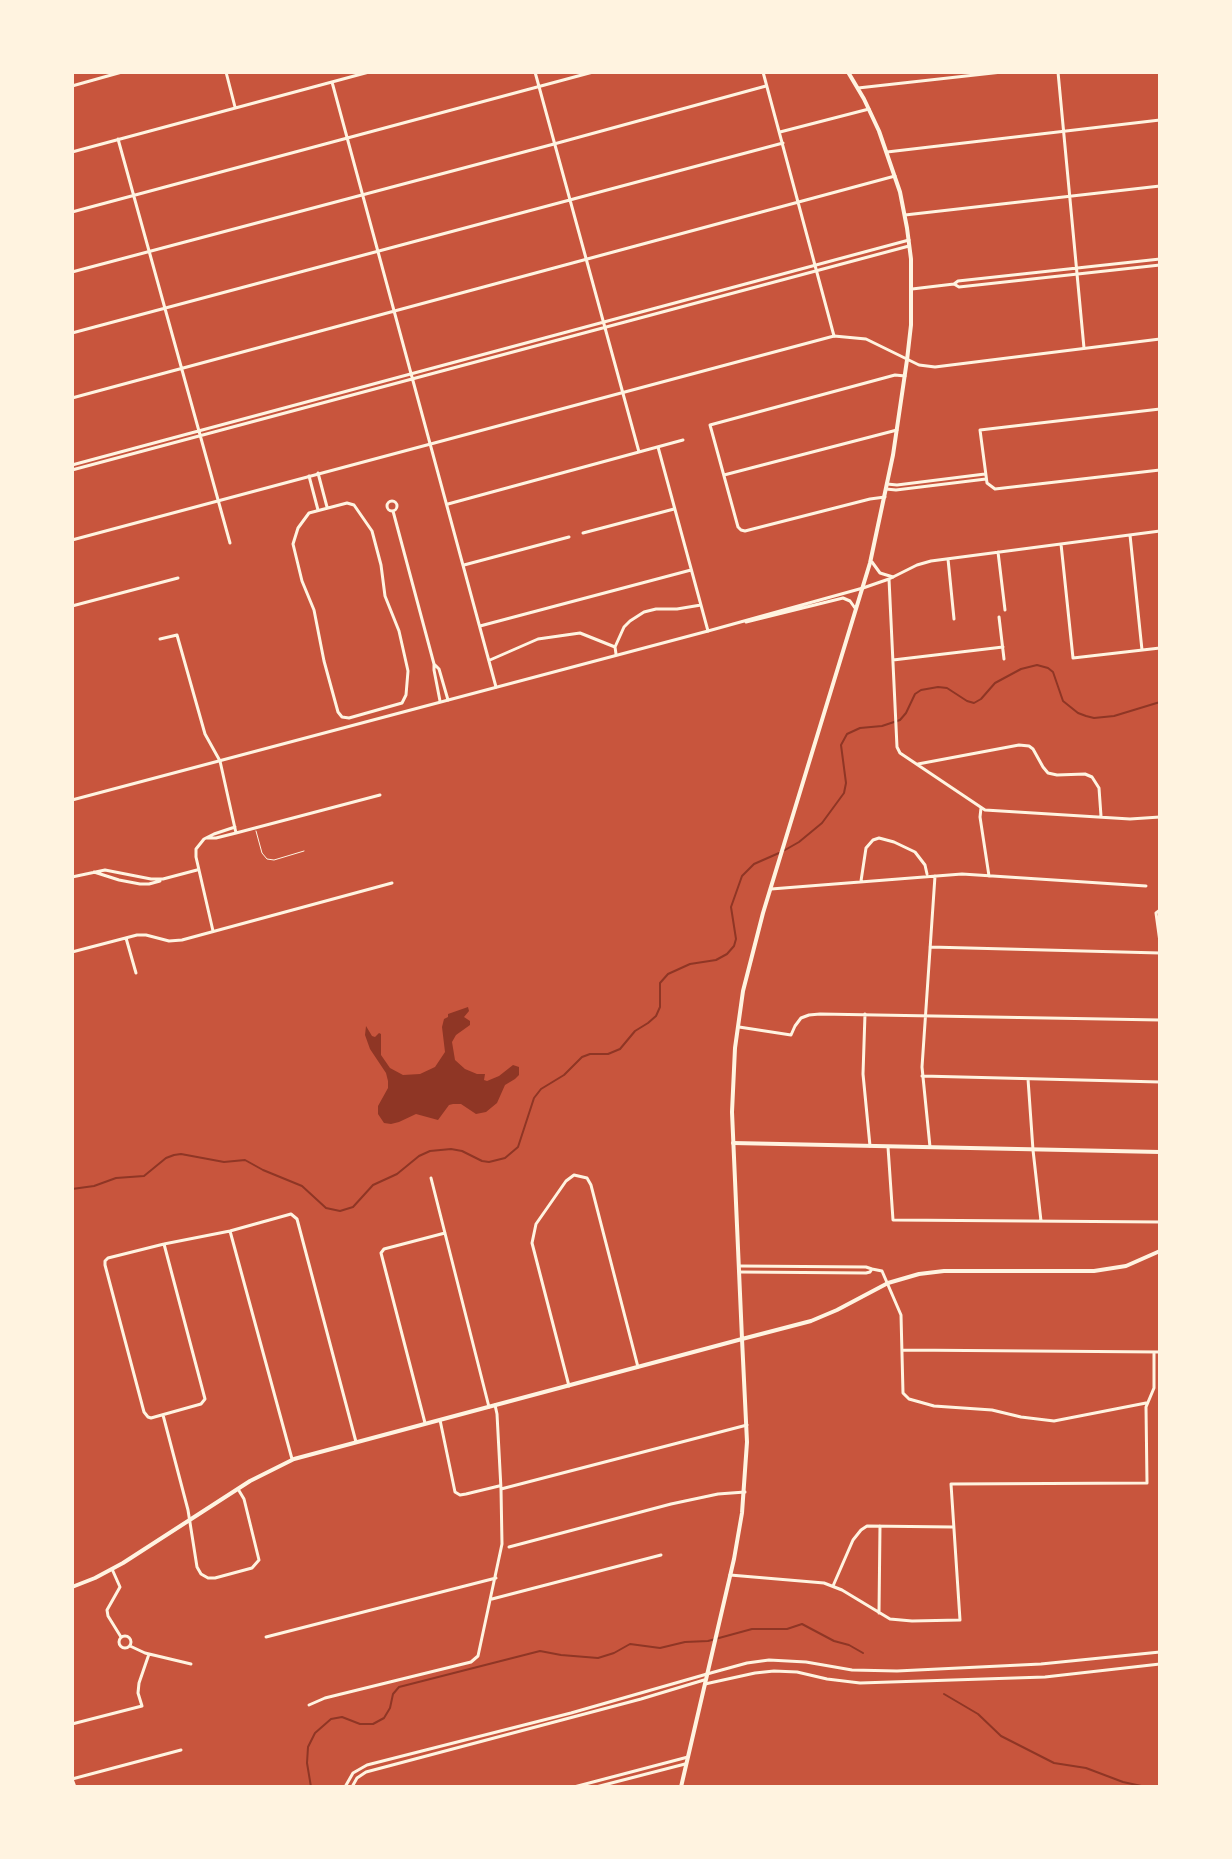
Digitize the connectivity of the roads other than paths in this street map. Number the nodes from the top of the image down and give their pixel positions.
1 (122, 72) edge
2 (226, 72) edge
3 (369, 72) edge
4 (535, 72) edge
5 (593, 72) edge
6 (763, 72) edge
7 (848, 72) edge
8 (1002, 72) edge
9 (1058, 72) edge
10 (332, 82) junction
11 (72, 86) edge
12 (539, 86) junction
13 (766, 86) junction
14 (858, 88) junction
15 (235, 108) junction
16 (869, 109) junction
17 (1160, 120) edge
18 (1064, 131) junction
19 (780, 132) junction
20 (349, 138) junction
21 (118, 139) junction
22 (783, 143) junction
23 (554, 144) junction
24 (72, 152) edge
25 (887, 152) junction
26 (895, 176) junction
27 (1160, 186) edge
28 (134, 195) junction
29 (364, 195) junction
30 (1070, 197) junction
31 (570, 200) junction
32 (799, 202) junction
33 (72, 212) edge
34 (905, 215) junction
35 (909, 243) junction
36 (379, 251) junction
37 (148, 252) junction
38 (586, 259) junction
39 (1160, 259) edge
40 (1134, 262) junction
41 (1113, 264) junction
42 (1160, 265) edge
43 (816, 268) junction
44 (1078, 268) junction
45 (1135, 268) junction
46 (1114, 270) junction
47 (72, 272) edge
48 (1078, 274) junction
49 (954, 284) junction
50 (912, 289) junction
51 (164, 309) junction
52 (395, 311) junction
53 (605, 325) junction
54 (72, 333) edge
55 (834, 336) junction
56 (1160, 339) edge
57 (1084, 348) junction
58 (907, 360) junction
59 (180, 369) junction
60 (413, 376) junction
61 (905, 376) junction
62 (623, 392) junction
63 (72, 398) edge
64 (1160, 409) edge
65 (897, 430) junction
66 (198, 434) junction
67 (683, 440) dead end
68 (431, 443) junction
69 (658, 447) junction
70 (639, 452) junction
71 (72, 468) edge
72 (1160, 470) edge
73 (318, 473) junction
74 (724, 475) junction
75 (309, 476) junction
76 (986, 477) junction
77 (887, 486) junction
78 (885, 497) junction
79 (217, 501) junction
80 (448, 504) junction
81 (327, 507) junction
82 (674, 509) junction
83 (318, 510) junction
84 (393, 511) dead end
85 (1160, 531) edge
86 (583, 533) dead end
87 (1130, 535) junction
88 (569, 537) dead end
89 (72, 540) edge
90 (230, 543) dead end
91 (1061, 544) junction
92 (998, 552) junction
93 (948, 559) junction
94 (871, 560) junction
95 (464, 565) junction
96 (691, 570) junction
97 (178, 578) dead end
98 (891, 578) junction
99 (863, 588) junction
100 (701, 605) junction
101 (72, 606) edge
102 (1005, 610) dead end
103 (856, 611) junction
104 (999, 617) dead end
105 (954, 619) dead end
106 (738, 623) junction
107 (480, 626) junction
108 (708, 631) junction
109 (160, 639) dead end
110 (615, 647) junction
111 (1003, 647) junction
112 (1160, 648) edge
113 (1142, 650) junction
114 (616, 656) junction
115 (1004, 659) dead end
116 (489, 660) junction
117 (893, 660) junction
118 (434, 664) junction
119 (496, 687) junction
120 (448, 700) junction
121 (441, 702) junction
122 (402, 703) junction
123 (404, 712) junction
124 (220, 761) junction
125 (918, 764) junction
126 (380, 795) dead end
127 (72, 800) edge
128 (981, 808) junction
129 (1101, 817) junction
130 (1160, 817) edge
131 (235, 827) junction
132 (256, 828) junction
133 (236, 833) junction
134 (207, 838) junction
135 (304, 851) dead end
136 (199, 870) junction
137 (92, 871) junction
138 (927, 876) junction
139 (935, 876) junction
140 (989, 876) junction
141 (72, 877) edge
142 (163, 879) junction
143 (861, 881) junction
144 (392, 883) dead end
145 (1146, 886) dead end
146 (771, 889) junction
147 (1160, 910) edge
148 (213, 931) junction
149 (126, 937) junction
150 (1160, 942) edge
151 (930, 947) junction
152 (72, 952) edge
153 (1160, 953) edge
154 (136, 973) dead end
155 (865, 1014) junction
156 (924, 1015) junction
157 (1160, 1020) edge
158 (738, 1027) junction
159 (922, 1076) junction
160 (1028, 1079) junction
161 (1160, 1082) edge
162 (733, 1143) junction
163 (870, 1146) junction
164 (888, 1147) junction
165 (930, 1148) junction
166 (1033, 1150) junction
167 (1160, 1152) edge
168 (431, 1178) dead end
169 (1041, 1221) junction
170 (1160, 1222) edge
171 (230, 1231) junction
172 (445, 1233) junction
173 (164, 1244) junction
174 (1160, 1251) edge
175 (826, 1267) junction
176 (739, 1269) junction
177 (872, 1269) junction
178 (826, 1273) junction
179 (888, 1283) junction
180 (742, 1339) junction
181 (902, 1350) junction
182 (1157, 1352) edge
183 (638, 1367) junction
184 (569, 1386) junction
185 (1146, 1403) junction
186 (492, 1406) junction
187 (163, 1415) junction
188 (440, 1420) junction
189 (425, 1423) junction
190 (747, 1425) junction
191 (356, 1442) junction
192 (292, 1460) junction
193 (501, 1488) junction
194 (238, 1489) junction
195 (745, 1492) junction
196 (189, 1521) junction
197 (880, 1526) junction
198 (954, 1527) junction
199 (509, 1547) dead end
200 (661, 1555) dead end
201 (112, 1569) junction
202 (730, 1575) junction
203 (496, 1578) junction
204 (833, 1586) junction
205 (72, 1587) edge
206 (492, 1599) junction
207 (879, 1613) junction
208 (121, 1637) junction
209 (266, 1637) dead end
210 (130, 1646) junction
211 (1160, 1652) edge
212 (149, 1654) junction
213 (191, 1664) dead end
214 (1160, 1664) edge
215 (883, 1671) junction
216 (706, 1679) junction
217 (883, 1682) junction
218 (309, 1705) dead end
219 (72, 1724) edge
220 (181, 1750) dead end
221 (687, 1760) junction
222 (72, 1779) edge
223 (75, 1787) edge
224 (345, 1787) edge
225 (352, 1787) edge
226 (574, 1787) edge
227 (596, 1787) edge
228 (681, 1787) edge

1 - 11 street
2 - 15 street
3 - 10 street
4 - 12 street
5 - 12 street
6 - 13 street
7 - 14 main road
8 - 14 street
9 - 18 street
10 - 15 street
10 - 20 street
12 - 20 street
12 - 23 street
13 - 19 street
13 - 23 street
14 - 16 main road
15 - 21 street
16 - 19 street
16 - 25 main road
17 - 18 street
18 - 25 street
18 - 30 street
19 - 22 street
20 - 28 street
20 - 29 street
21 - 24 street
21 - 28 street
22 - 31 street
22 - 32 street
23 - 29 street
23 - 31 street
25 - 26 main road
26 - 32 street
26 - 34 main road
27 - 30 street
28 - 33 street
28 - 37 street
29 - 36 street
29 - 37 street
30 - 34 street
30 - 44 street
31 - 36 street
31 - 38 street
32 - 38 street
32 - 43 street
34 - 35 main road
35 - 43 street
35 - 50 main road
36 - 51 street
36 - 52 street
37 - 47 street
37 - 51 street
38 - 52 street
38 - 53 street
39 - 40 street
40 - 41 street
40 - 45 street
41 - 44 street
41 - 46 street
42 - 45 street
43 - 53 street
43 - 55 street
44 - 48 street
44 - 49 street
45 - 46 street
46 - 48 street
48 - 49 street
48 - 57 street
49 - 50 street
50 - 58 main road
51 - 54 street
51 - 59 street
52 - 59 street
52 - 60 street
53 - 60 street
53 - 62 street
55 - 58 street
55 - 62 street
56 - 57 street
57 - 58 street
58 - 61 main road
59 - 63 street
59 - 66 street
60 - 66 street
60 - 68 street
61 - 65 main road
61 - 74 street
62 - 68 street
62 - 70 street
64 - 76 street
65 - 74 street
65 - 77 main road
66 - 71 street
66 - 79 street
67 - 69 street
68 - 73 street
68 - 80 street
69 - 70 street
69 - 82 street
70 - 80 street
72 - 76 street
73 - 75 street
73 - 81 street
74 - 78 street
75 - 79 street
75 - 83 street
76 - 77 street
77 - 78 main road
78 - 94 main road
79 - 89 street
79 - 90 street
80 - 95 street
81 - 83 street
81 - 122 street
82 - 86 street
82 - 96 street
83 - 122 street
84 - 118 street
85 - 87 street
87 - 91 street
87 - 113 street
88 - 95 street
91 - 92 street
91 - 113 street
92 - 93 street
92 - 102 street
93 - 98 street
93 - 105 street
94 - 98 street
94 - 99 main road
95 - 107 street
96 - 100 street
96 - 107 street
97 - 101 street
98 - 99 street
98 - 117 street
99 - 103 main road
99 - 106 street
100 - 108 street
100 - 110 street
103 - 106 street
103 - 146 main road
104 - 111 street
106 - 108 street
107 - 116 street
108 - 114 street
109 - 124 street
110 - 114 street
110 - 116 street
111 - 115 street
111 - 117 street
112 - 113 street
114 - 119 street
116 - 119 street
117 - 125 street
118 - 120 street
118 - 121 street
119 - 120 street
120 - 121 street
121 - 123 street
122 - 123 street
123 - 124 street
124 - 127 street
124 - 131 street
125 - 128 street
125 - 129 street
126 - 132 street
128 - 129 street
128 - 140 street
129 - 130 street
131 - 133 street
131 - 134 street
132 - 133 street
132 - 135 lane
133 - 134 street
134 - 136 street
136 - 142 street
136 - 148 street
137 - 141 street
137 - 142 street
137 - 142 street
138 - 139 street
138 - 143 street
138 - 143 street
139 - 140 street
139 - 151 street
140 - 145 street
143 - 146 street
144 - 148 street
146 - 158 main road
147 - 150 street
148 - 149 street
149 - 152 street
149 - 154 street
151 - 153 street
151 - 156 street
155 - 156 street
155 - 158 street
155 - 163 street
156 - 157 street
156 - 159 street
158 - 162 main road
159 - 160 street
159 - 165 street
160 - 161 street
160 - 166 street
162 - 163 main road
162 - 176 main road
163 - 164 main road
164 - 165 main road
164 - 169 street
165 - 166 main road
166 - 167 main road
166 - 169 street
168 - 172 street
169 - 170 street
171 - 173 street
171 - 191 street
171 - 192 street
172 - 186 street
172 - 189 street
173 - 187 street
173 - 187 street
174 - 179 main road
175 - 176 street
175 - 177 street
175 - 178 street
176 - 178 street
176 - 180 main road
177 - 178 street
177 - 179 street
179 - 180 main road
179 - 181 street
180 - 183 main road
180 - 190 main road
181 - 182 street
181 - 185 street
182 - 185 street
183 - 184 main road
183 - 184 street
184 - 186 main road
185 - 198 street
186 - 188 main road
186 - 193 street
187 - 196 street
188 - 189 main road
188 - 193 street
189 - 191 main road
190 - 193 street
190 - 195 main road
191 - 192 main road
192 - 194 main road
193 - 203 street
194 - 196 main road
194 - 196 street
195 - 199 street
195 - 202 main road
196 - 201 main road
197 - 198 street
197 - 204 street
197 - 207 street
198 - 207 street
200 - 206 street
201 - 205 main road
201 - 208 street
202 - 204 street
202 - 216 main road
203 - 206 street
203 - 209 street
204 - 207 street
206 - 218 street
208 - 210 street
208 - 210 street
210 - 212 street
211 - 215 street
212 - 213 street
212 - 219 street
214 - 217 street
215 - 216 street
215 - 217 street
216 - 217 street
216 - 221 main road
216 - 224 street
216 - 225 street
220 - 222 street
221 - 226 street
221 - 227 street
221 - 228 main road
222 - 223 street

